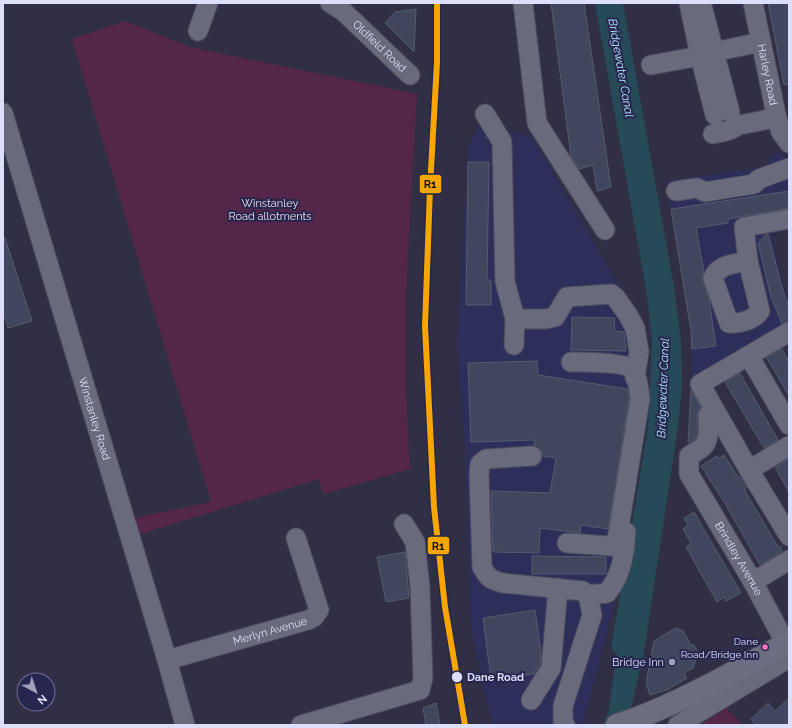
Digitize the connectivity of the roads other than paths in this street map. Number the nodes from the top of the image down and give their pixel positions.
1 (208, 3) edge
2 (330, 3) edge
3 (523, 3) edge
4 (689, 3) edge
5 (701, 3) edge
6 (753, 3) edge
7 (198, 31) dead end
8 (761, 42) junction
9 (707, 54) junction
10 (651, 65) dead end
11 (410, 75) dead end
12 (3, 113) edge
13 (485, 114) dead end
14 (723, 114) dead end
15 (776, 116) junction
16 (713, 134) dead end
17 (789, 143) edge
18 (789, 168) edge
19 (676, 191) dead end
20 (789, 219) edge
21 (605, 230) dead end
22 (748, 261) dead end
23 (515, 319) junction
24 (789, 332) edge
25 (514, 345) dead end
26 (749, 356) junction
27 (571, 362) dead end
28 (636, 378) junction
29 (708, 416) dead end
30 (789, 425) edge
31 (789, 446) edge
32 (532, 456) dead end
33 (749, 470) junction
34 (632, 489) dead end
35 (404, 524) dead end
36 (789, 536) edge
37 (296, 538) dead end
38 (567, 542) dead end
39 (620, 547) junction
40 (789, 560) edge
41 (753, 582) junction
42 (558, 588) junction
43 (588, 595) junction
44 (788, 648) edge
45 (167, 660) junction
46 (531, 700) dead end
47 (185, 725) edge
48 (300, 725) edge
49 (564, 725) edge
50 (616, 725) edge
51 (678, 725) edge

1 - 7 street
2 - 11 street, Oldfield Road
3 - 21 street
4 - 9 street
5 - 9 street
6 - 8 street, Harley Road
8 - 9 street
8 - 15 street, Harley Road
9 - 10 street
9 - 14 street
12 - 45 street, Winstanley Road
13 - 23 street
15 - 16 street
15 - 17 street, Harley Road
18 - 19 street
20 - 22 street
23 - 25 street
23 - 28 street
24 - 26 street
26 - 30 street
26 - 33 street
27 - 28 street
28 - 39 street
29 - 41 street, Brindley Avenue
31 - 33 street
32 - 42 street
33 - 36 street
34 - 39 street
35 - 48 street
37 - 45 street, Merlyn Avenue
38 - 39 street
39 - 43 street
40 - 41 street
41 - 44 street, Brindley Avenue
42 - 43 street
42 - 46 street
43 - 49 street
44 - 50 main road
44 - 51 street
45 - 47 street, Winstanley Road

